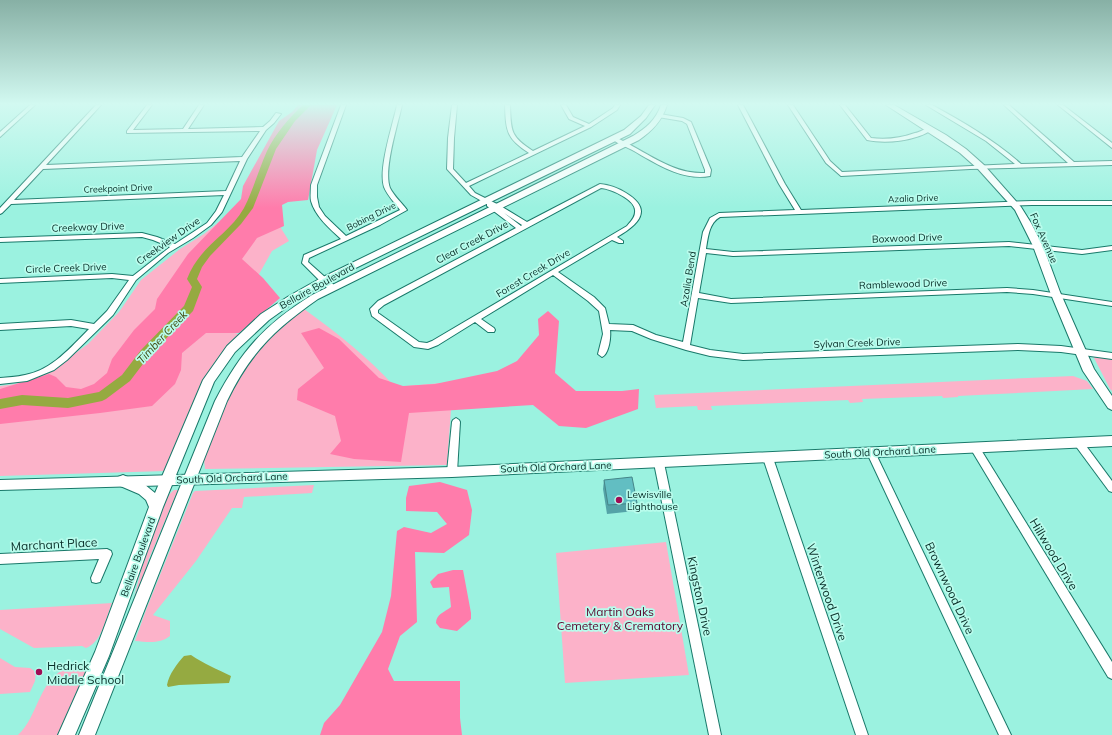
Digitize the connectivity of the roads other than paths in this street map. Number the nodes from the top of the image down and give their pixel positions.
1 (67, 139) edge
2 (257, 139) edge
3 (331, 139) edge
4 (392, 139) edge
5 (451, 139) edge
6 (514, 139) edge
7 (561, 139) edge
8 (615, 139) joint
9 (631, 139) edge
10 (695, 139) edge
11 (758, 139) edge
12 (813, 139) edge
13 (871, 139) edge
14 (894, 139) edge
15 (945, 139) edge
16 (988, 139) edge
17 (1045, 139) edge
18 (1104, 139) edge
19 (625, 143) junction
20 (1112, 146) edge
21 (533, 153) junction
22 (244, 159) junction
23 (1112, 163) edge
24 (1073, 164) junction
25 (1020, 166) junction
26 (42, 167) junction
27 (981, 167) junction
28 (466, 184) junction
29 (610, 186) joint
30 (228, 193) junction
31 (9, 202) junction
32 (1112, 203) edge
33 (1014, 204) junction
34 (492, 205) junction
35 (798, 211) junction
36 (0, 212) edge
37 (714, 216) joint
38 (527, 225) junction
39 (520, 228) junction
40 (612, 237) junction
41 (345, 239) junction
42 (0, 240) edge
43 (621, 242) dead end
44 (174, 246) junction
45 (1038, 246) junction
46 (1112, 248) edge
47 (703, 251) junction
48 (553, 272) junction
49 (134, 278) junction
50 (324, 280) junction
51 (0, 281) edge
52 (332, 288) junction
53 (695, 295) junction
54 (1058, 296) junction
55 (1112, 304) edge
56 (476, 319) junction
57 (0, 327) edge
58 (96, 327) junction
59 (606, 327) junction
60 (395, 329) joint
61 (491, 330) dead end
62 (686, 347) junction
63 (1080, 351) junction
64 (602, 354) dead end
65 (1112, 356) edge
66 (0, 381) edge
67 (1112, 405) edge
68 (456, 422) dead end
69 (1112, 441) edge
70 (1078, 442) junction
71 (975, 448) junction
72 (872, 453) junction
73 (768, 458) junction
74 (659, 463) junction
75 (452, 472) junction
76 (190, 479) junction
77 (168, 480) junction
78 (123, 481) junction
79 (0, 485) edge
80 (1112, 488) edge
81 (156, 507) junction
82 (0, 559) edge
83 (96, 578) dead end
84 (119, 655) junction
85 (101, 656) junction
86 (1112, 673) edge
87 (66, 735) edge
88 (87, 735) edge
89 (715, 735) edge
90 (862, 735) edge
91 (1005, 735) edge

1 - 26 street
2 - 22 street, Creekview Drive
3 - 41 street
4 - 41 street, Bobing Drive
5 - 28 street
6 - 21 street
7 - 21 street
8 - 19 street
8 - 34 main road, Bellaire Boulevard
9 - 19 main road, Bellaire Boulevard
10 - 19 street
11 - 35 street
12 - 27 street
13 - 14 street
15 - 27 main road, Fox Avenue
16 - 25 street
17 - 24 street
18 - 20 street
19 - 34 main road, Bellaire Boulevard
21 - 28 street
22 - 26 street
22 - 30 street, Creekview Drive
23 - 24 street
24 - 25 street
25 - 27 street
26 - 31 street
27 - 33 main road, Fox Avenue
28 - 34 street
29 - 38 street, Clear Creek Drive
29 - 40 street, Forest Creek Drive
30 - 31 street, Creekpoint Drive
30 - 44 street, Creekview Drive
31 - 36 street
32 - 33 street, Azalia Drive
33 - 35 street, Azalia Drive
33 - 45 main road, Fox Avenue
34 - 38 street
34 - 39 street
34 - 50 main road, Bellaire Boulevard
34 - 52 main road, Bellaire Boulevard
35 - 37 street, Azalia Drive
37 - 47 street, Azalia Bend
38 - 39 street, Clear Creek Drive
39 - 60 street, Clear Creek Drive
40 - 43 street
40 - 48 street, Forest Creek Drive
41 - 50 street, Bobing Drive
42 - 44 street, Creekway Drive
44 - 49 street, Creekview Drive
45 - 46 street, Boxwood Drive
45 - 47 street, Boxwood Drive
45 - 54 main road, Fox Avenue
47 - 53 street, Azalia Bend
48 - 56 street, Forest Creek Drive
48 - 59 street
49 - 51 street, Circle Creek Drive
49 - 58 street, Creekview Drive
50 - 52 street, Bobing Drive
50 - 77 main road, Bellaire Boulevard
52 - 76 main road, Bellaire Boulevard
53 - 54 street, Ramblewood Drive
53 - 62 street, Azalia Bend
54 - 55 street, Ramblewood Drive
54 - 63 main road, Fox Avenue
56 - 60 street, Forest Creek Drive
56 - 61 street
57 - 58 street
58 - 66 street, Creekview Drive
59 - 62 street, Sylvan Creek Drive
59 - 64 street
62 - 63 street, Sylvan Creek Drive
63 - 65 street, Sylvan Creek Drive
63 - 67 main road, Fox Avenue
68 - 75 street
69 - 70 street, South Old Orchard Lane
70 - 71 street, South Old Orchard Lane
70 - 80 street
71 - 72 street, South Old Orchard Lane
71 - 86 street, Hillwood Drive
72 - 73 street, South Old Orchard Lane
72 - 91 street, Brownwood Drive
73 - 74 street, South Old Orchard Lane
73 - 90 street, Winterwood Drive
74 - 75 street, South Old Orchard Lane
74 - 89 street, Kingston Drive
75 - 76 street, South Old Orchard Lane
76 - 77 street, South Old Orchard Lane
76 - 84 main road, Bellaire Boulevard
77 - 78 street, South Old Orchard Lane
77 - 81 main road, Bellaire Boulevard
78 - 79 street, South Old Orchard Lane
78 - 81 main road
81 - 85 main road, Bellaire Boulevard
82 - 83 street, Marchant Place
84 - 85 main road
84 - 88 main road, Bellaire Boulevard
85 - 87 main road, Bellaire Boulevard

